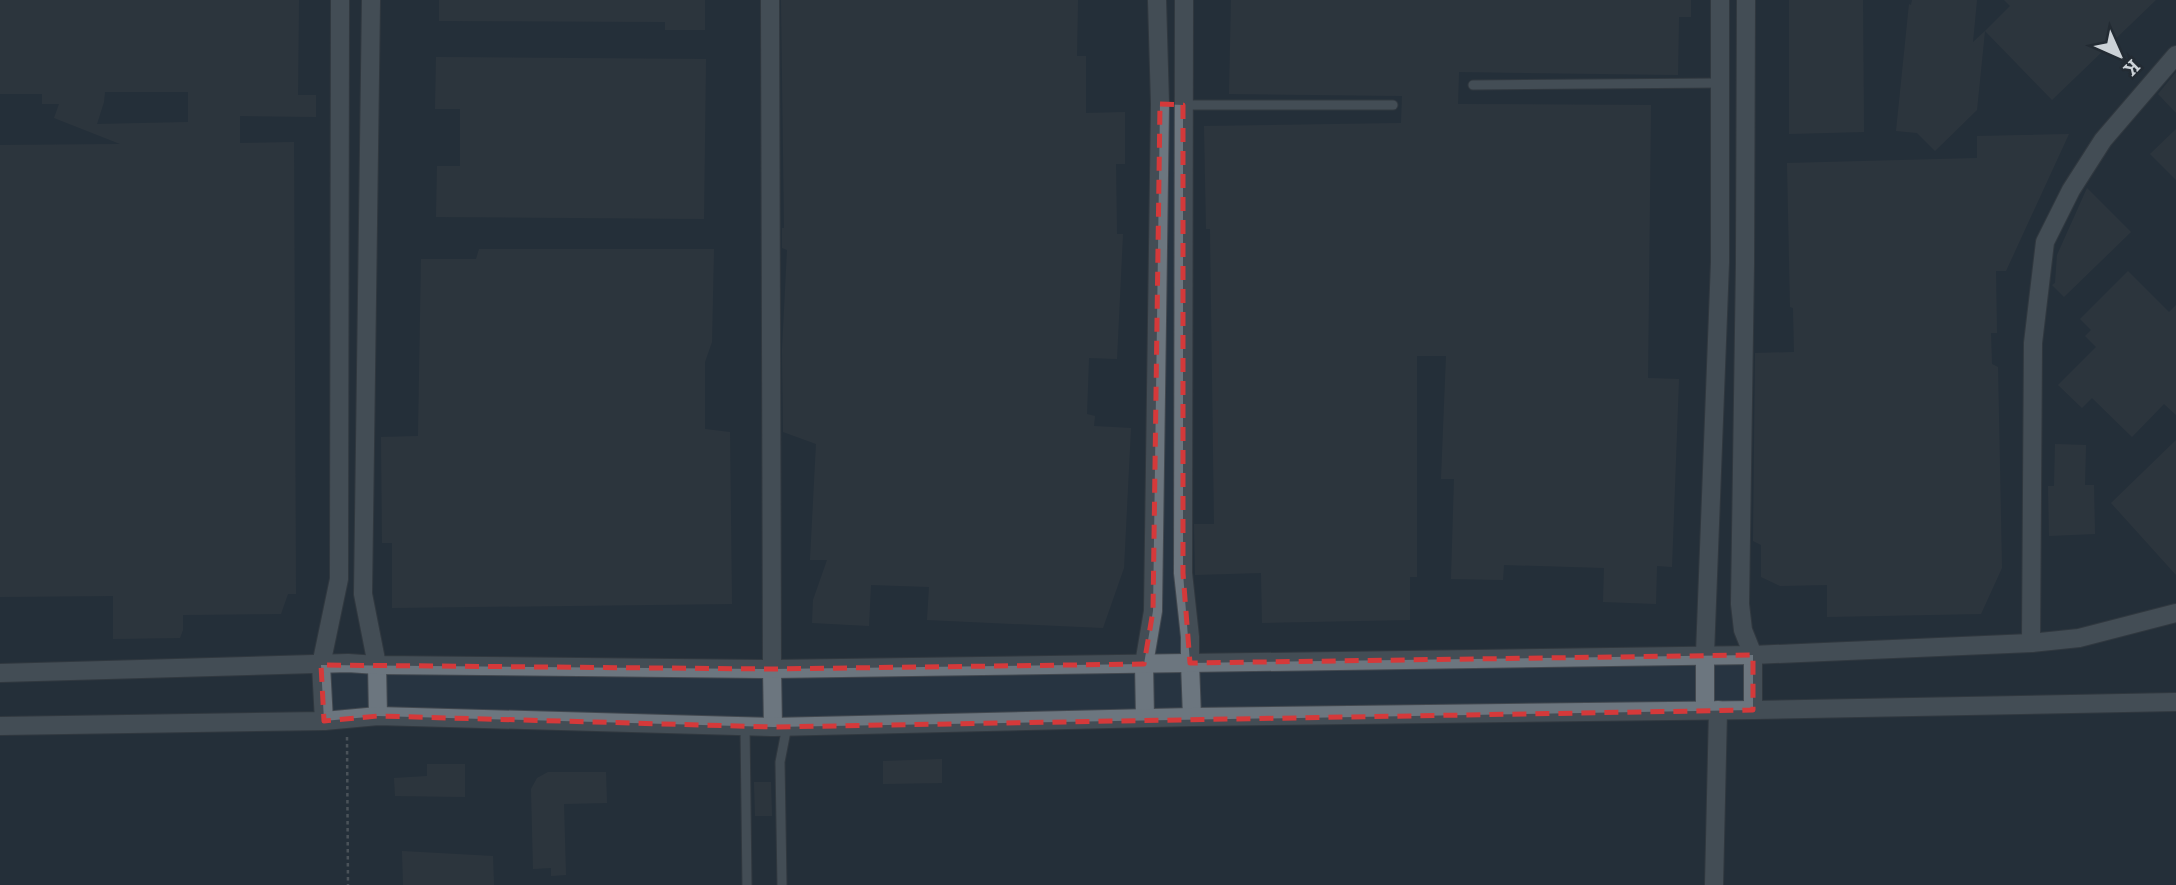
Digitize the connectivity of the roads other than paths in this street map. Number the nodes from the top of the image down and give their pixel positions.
1 (340, 0) edge
2 (371, 0) edge
3 (770, 0) edge
4 (1157, 0) edge
5 (1184, 0) edge
6 (1720, 0) edge
7 (1746, 0) edge
8 (2176, 55) edge
9 (1720, 83) junction
10 (1473, 86) dead end
11 (1160, 104) junction
12 (1183, 105) junction
13 (1392, 106) dead end
14 (1746, 134) junction
15 (1720, 135) junction
16 (1720, 262) junction
17 (1745, 263) junction
18 (2176, 613) edge
19 (2031, 643) junction
20 (1705, 654) junction
21 (1753, 655) junction
22 (1190, 663) junction
23 (1144, 664) junction
24 (321, 665) junction
25 (377, 665) junction
26 (772, 669) junction
27 (0, 673) edge
28 (2176, 702) edge
29 (1712, 710) junction
30 (1753, 710) junction
31 (378, 716) junction
32 (1192, 717) junction
33 (1145, 718) junction
34 (324, 721) junction
35 (0, 726) edge
36 (746, 727) junction
37 (780, 727) junction
38 (747, 885) edge
39 (782, 885) edge
40 (1714, 885) edge

1 - 24 street
2 - 25 street
3 - 26 street
4 - 11 street
5 - 12 street
6 - 9 street
7 - 14 street
8 - 19 street
9 - 10 lane
9 - 15 street
11 - 12 street
11 - 23 street
12 - 13 lane
12 - 22 street
14 - 15 street
14 - 17 street
15 - 16 street
16 - 17 street
16 - 20 street
17 - 21 street
18 - 19 street
19 - 21 street
20 - 21 street
20 - 22 street
20 - 29 street
21 - 30 street
22 - 23 street
22 - 32 street
23 - 26 street
23 - 33 street
24 - 25 street
24 - 27 street
24 - 34 street
25 - 26 street
25 - 31 street
26 - 37 street
28 - 30 street
29 - 30 street
29 - 32 street
29 - 40 street
31 - 34 street
31 - 36 street
32 - 33 street
33 - 37 street
34 - 35 street
36 - 37 street
36 - 38 lane
37 - 39 lane

